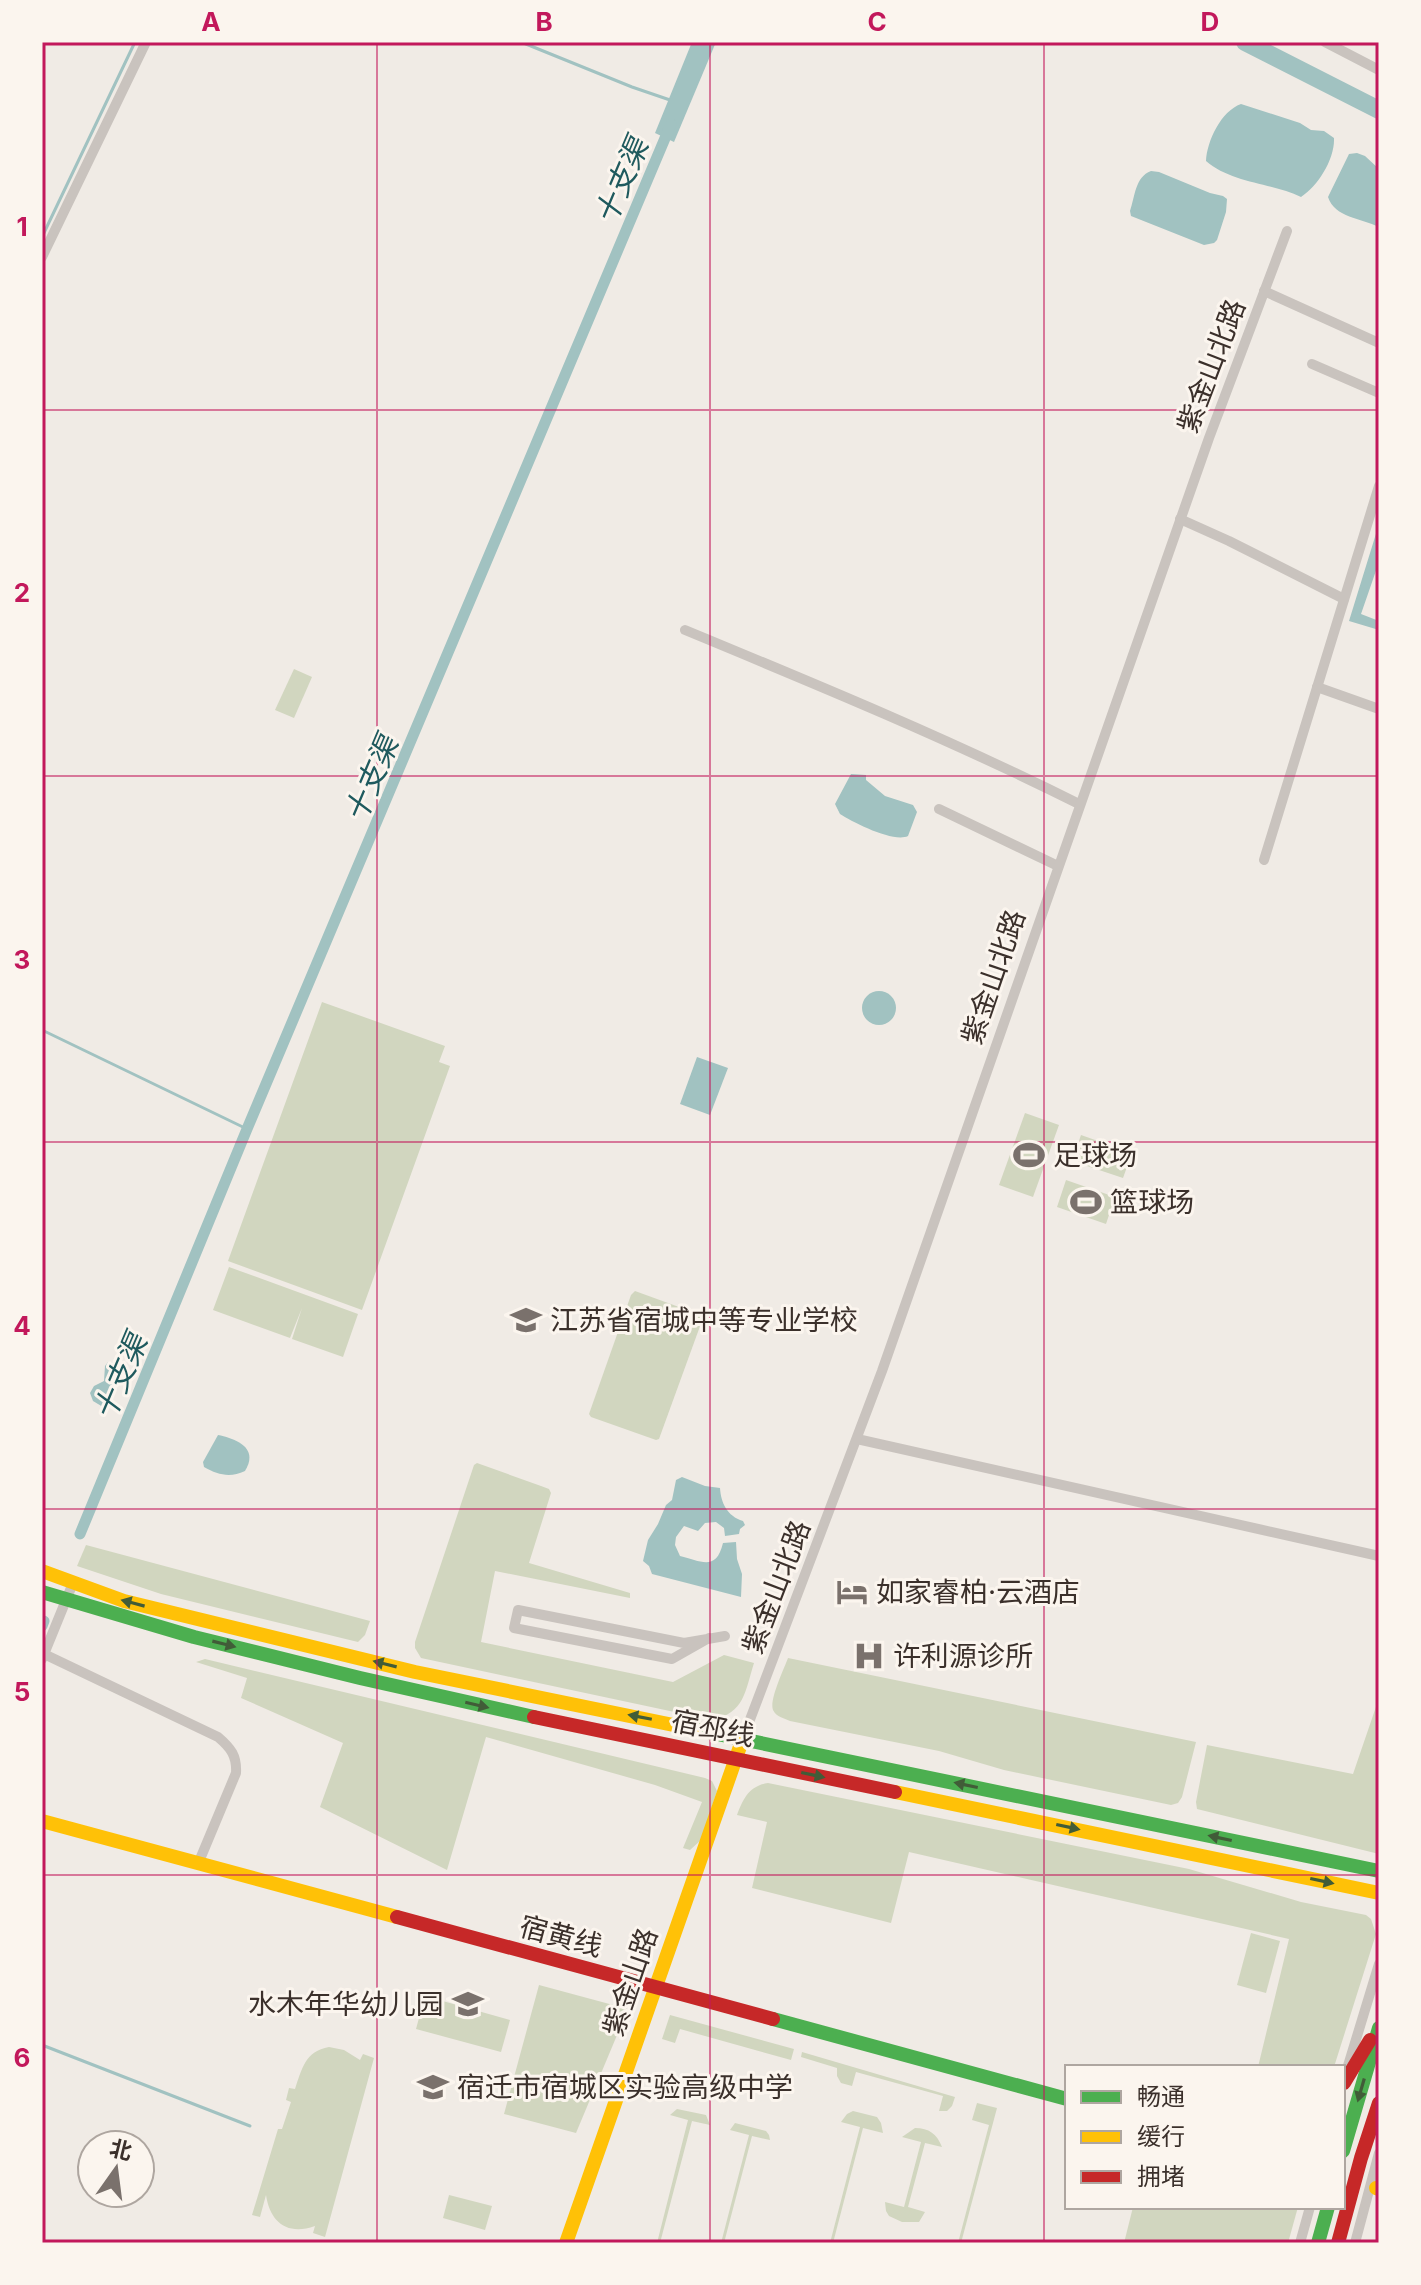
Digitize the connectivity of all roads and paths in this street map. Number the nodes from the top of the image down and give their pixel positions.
1 (146, 42) edge
2 (1325, 42) edge
3 (1379, 70) edge
4 (1287, 231) dead end
5 (42, 257) edge
6 (1264, 291) junction
7 (1379, 343) edge
8 (1312, 364) dead end
9 (1379, 393) edge
10 (1379, 486) edge
11 (1180, 519) junction
12 (1344, 599) junction
13 (685, 630) dead end
14 (1317, 687) junction
15 (1379, 709) edge
16 (1079, 804) junction
17 (939, 809) dead end
18 (1264, 860) dead end
19 (1058, 866) junction
20 (857, 1439) junction
21 (1379, 1556) edge
22 (42, 1571) edge
23 (73, 1583) junction
24 (42, 1592) edge
25 (66, 1600) junction
26 (725, 1636) dead end
27 (709, 1638) junction
28 (43, 1657) edge
29 (743, 1738) junction
30 (737, 1759) junction
31 (42, 1821) edge
32 (198, 1864) junction
33 (1379, 1871) edge
34 (1379, 1893) edge
35 (1379, 1964) edge
36 (656, 1989) junction
37 (1379, 2027) edge
38 (1345, 2077) edge
39 (1345, 2081) edge
40 (1065, 2098) edge
41 (1379, 2103) edge
42 (1345, 2144) edge
43 (1379, 2153) edge
44 (1309, 2209) edge
45 (1327, 2209) edge
46 (566, 2243) edge
47 (1300, 2243) edge
48 (1318, 2243) edge
49 (1338, 2243) edge
50 (1355, 2243) edge

1 - 5 street
2 - 3 street
4 - 6 street, 紫金山北路
6 - 7 street
6 - 11 street, 紫金山北路
8 - 9 street
10 - 12 street
11 - 12 street
11 - 16 street, 紫金山北路
12 - 14 street
13 - 16 street
14 - 15 street
14 - 18 street
16 - 19 street, 紫金山北路
17 - 19 street
19 - 20 street, 紫金山北路
20 - 21 street
20 - 29 street, 紫金山北路
22 - 23 main road, 宿邳线
23 - 25 street
29 -> 23 main road, 宿邳线
24 - 25 main road, 宿邳线
25 - 28 street
25 -> 30 main road, 宿邳线
26 - 27 street
27 - 27 street
28 - 32 street
29 - 30 main road, 紫金山路
33 -> 29 main road, 宿邳线
30 -> 34 main road, 宿邳线
30 - 36 main road, 紫金山路
31 - 32 main road, 宿黄线
32 - 36 main road, 宿黄线
35 - 38 street
36 - 40 main road, 宿黄线
36 - 46 main road, 紫金山路
37 - 39 main road
37 -> 42 main road
41 - 49 main road
43 - 50 street
44 - 47 street
45 - 48 main road

